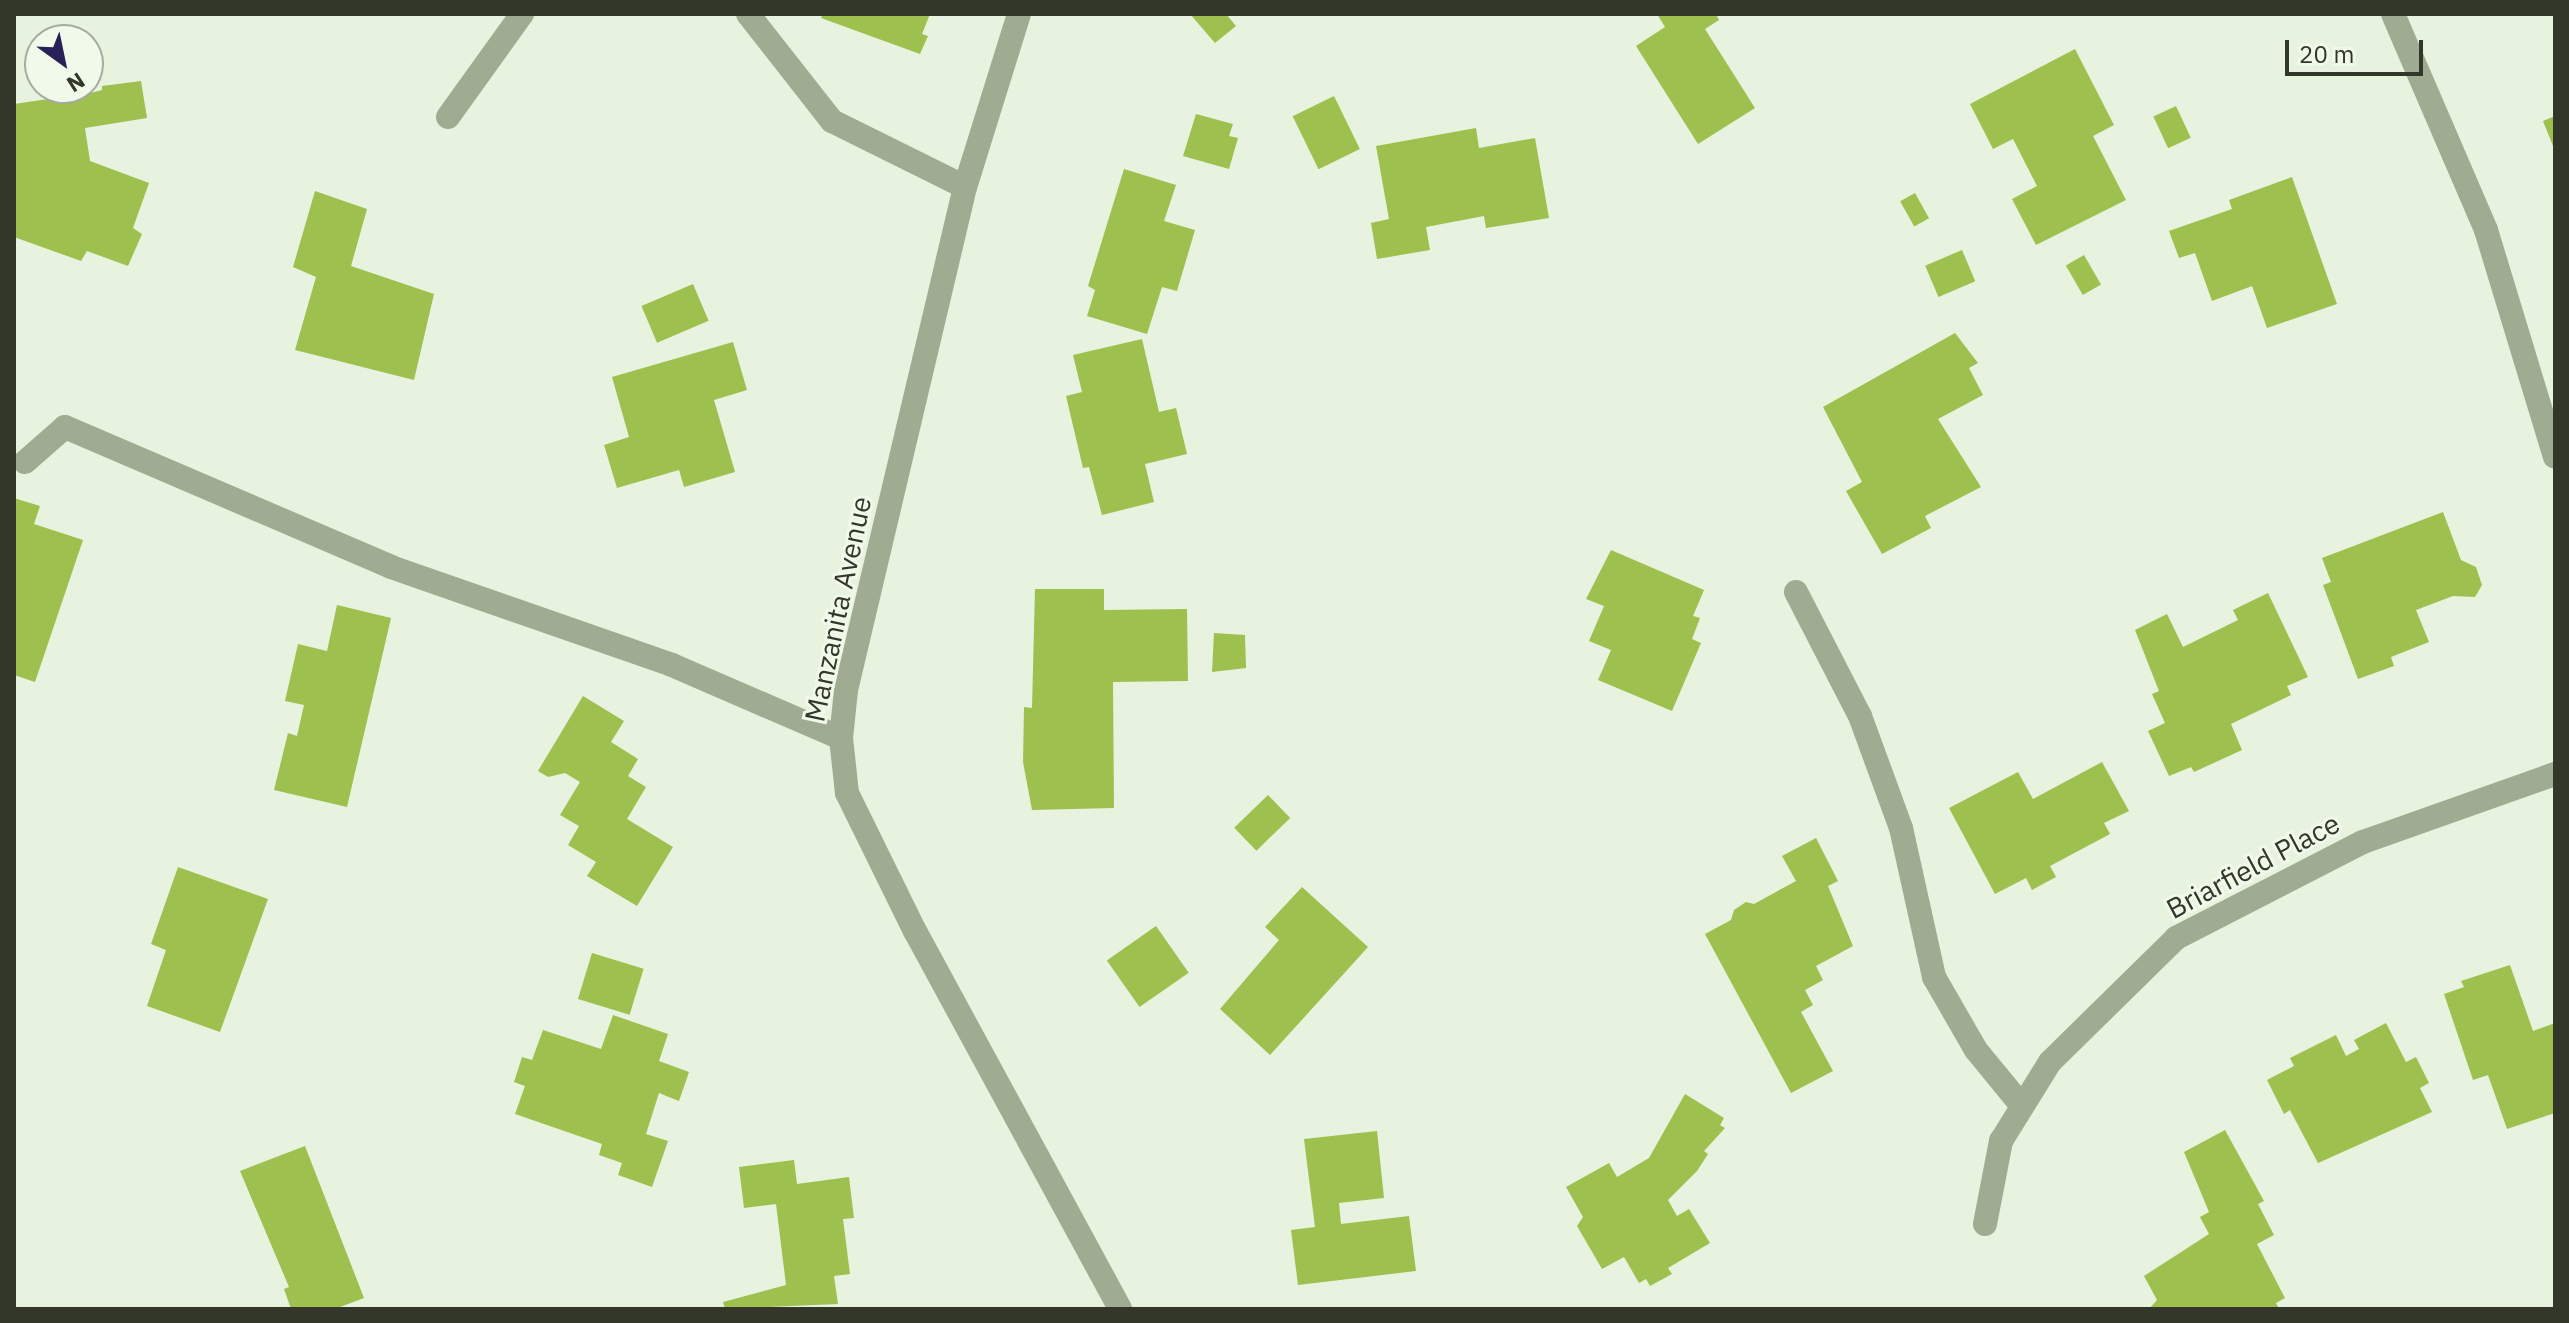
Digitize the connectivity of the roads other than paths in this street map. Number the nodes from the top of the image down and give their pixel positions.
1 (522, 14) edge
2 (748, 14) edge
3 (1019, 14) edge
4 (2393, 14) edge
5 (448, 117) dead end
6 (965, 187) junction
7 (2555, 457) edge
8 (25, 462) dead end
9 (1796, 592) dead end
10 (841, 738) junction
11 (2555, 774) edge
12 (2022, 1106) junction
13 (1985, 1224) dead end
14 (1120, 1309) edge

1 - 5 street
2 - 6 street
3 - 6 street, Manzanita Avenue
4 - 7 street
6 - 10 street, Manzanita Avenue
8 - 10 street
9 - 12 street
10 - 14 street, Manzanita Avenue
11 - 12 street, Briarfield Place
12 - 13 street, Briarfield Place

